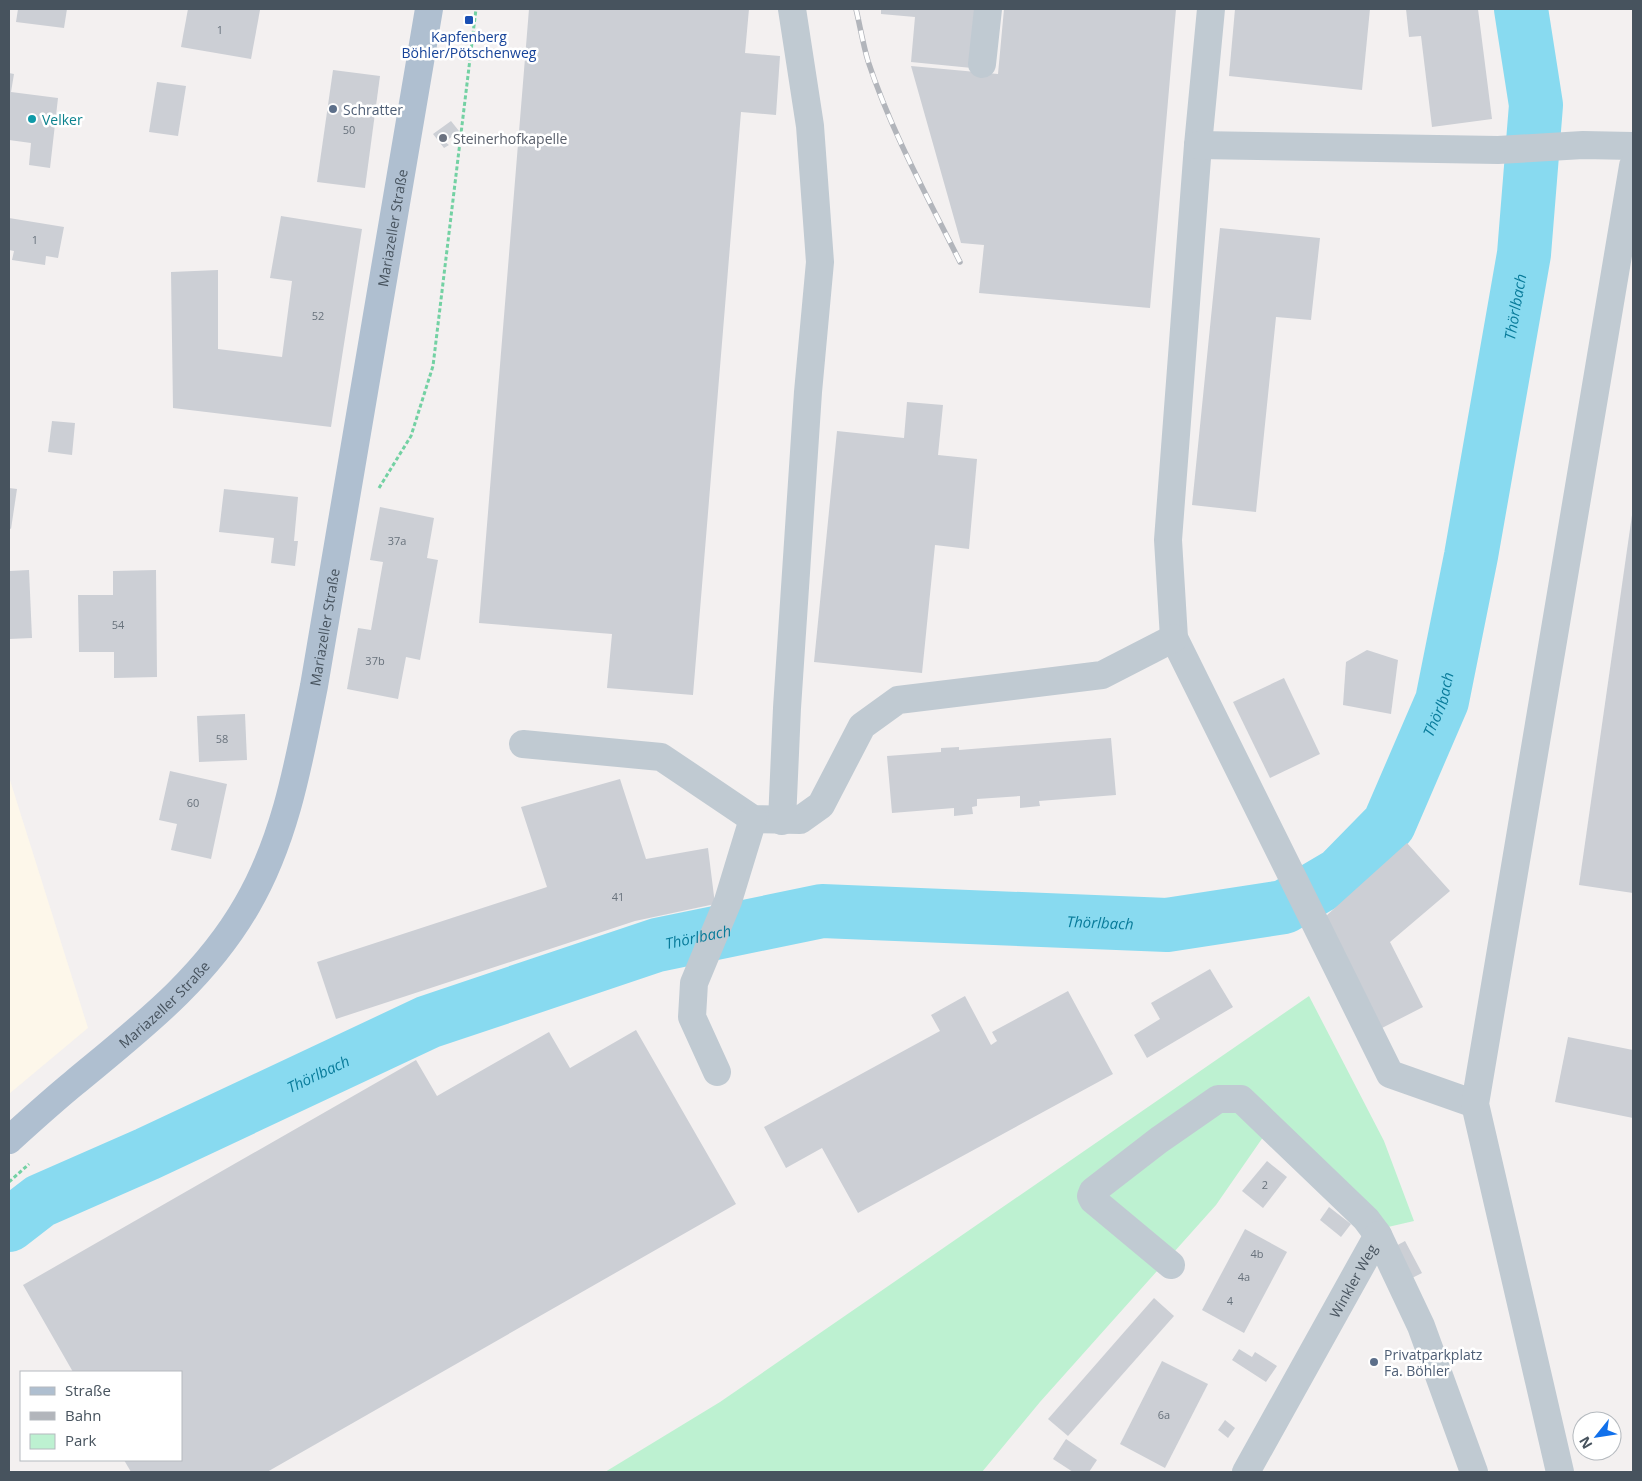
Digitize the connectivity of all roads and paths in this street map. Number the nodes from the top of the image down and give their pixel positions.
1 (792, 9) edge
2 (988, 9) edge
3 (1212, 9) edge
4 (426, 10) edge
5 (982, 64) dead end
6 (1198, 145) junction
7 (1633, 146) edge
8 (1633, 166) edge
9 (1174, 638) junction
10 (523, 744) dead end
11 (753, 819) junction
12 (782, 821) junction
13 (717, 1072) dead end
14 (1475, 1104) junction
15 (9, 1140) edge
16 (1378, 1235) junction
17 (1170, 1265) dead end
18 (1246, 1472) edge
19 (1474, 1472) edge
20 (1560, 1472) edge

1 - 12 street
2 - 5 street
3 - 6 street
4 - 15 main road, Mariazeller Straße
6 - 7 street
6 - 9 street
8 - 14 street
9 - 12 street
9 - 14 street
10 - 11 street
11 - 12 street
11 - 13 street
14 - 20 street
16 - 17 street
16 - 18 street, Winkler Weg
16 - 19 street, Winkler Weg

